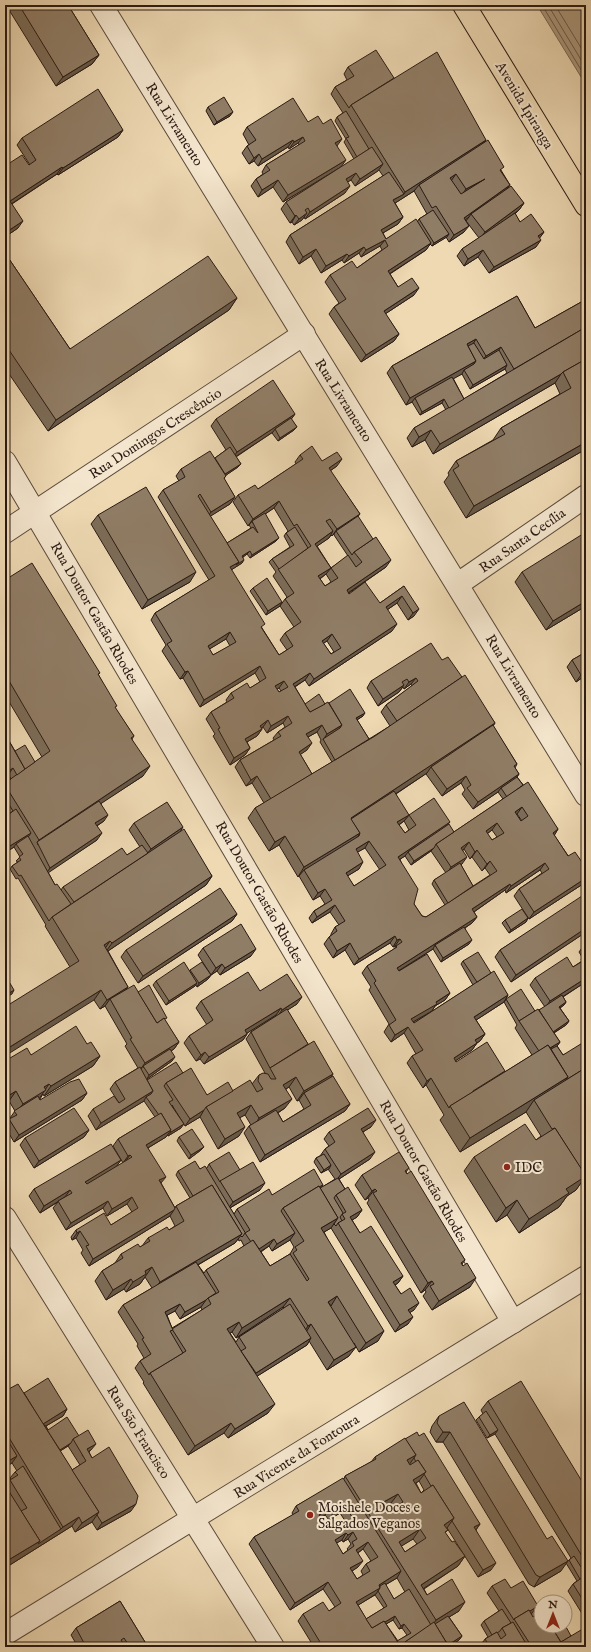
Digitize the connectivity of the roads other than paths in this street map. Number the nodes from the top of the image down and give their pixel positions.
1 (102, 5) edge
2 (464, 5) edge
3 (586, 205) edge
4 (304, 334) junction
5 (5, 462) edge
6 (586, 496) edge
7 (36, 512) junction
8 (5, 532) edge
9 (458, 584) junction
10 (582, 781) edge
11 (5, 1218) edge
12 (586, 1277) edge
13 (513, 1322) junction
14 (194, 1518) junction
15 (5, 1634) edge
16 (273, 1647) edge

1 - 4 street, Rua Livramento
2 - 3 main road, Avenida Ipiranga
4 - 7 street, Rua Domingos Crescêncio
4 - 9 street, Rua Livramento
5 - 7 street, Rua Doutor Gastão Rhodes
6 - 9 street, Rua Santa Cecília
7 - 8 street, Rua Domingos Crescêncio
7 - 13 street, Rua Doutor Gastão Rhodes
9 - 10 street, Rua Livramento
11 - 14 street, Rua São Francisco
12 - 13 street, Rua Vicente da Fontoura
13 - 14 street, Rua Vicente da Fontoura
14 - 15 street, Rua Vicente da Fontoura
14 - 16 street, Rua São Francisco

